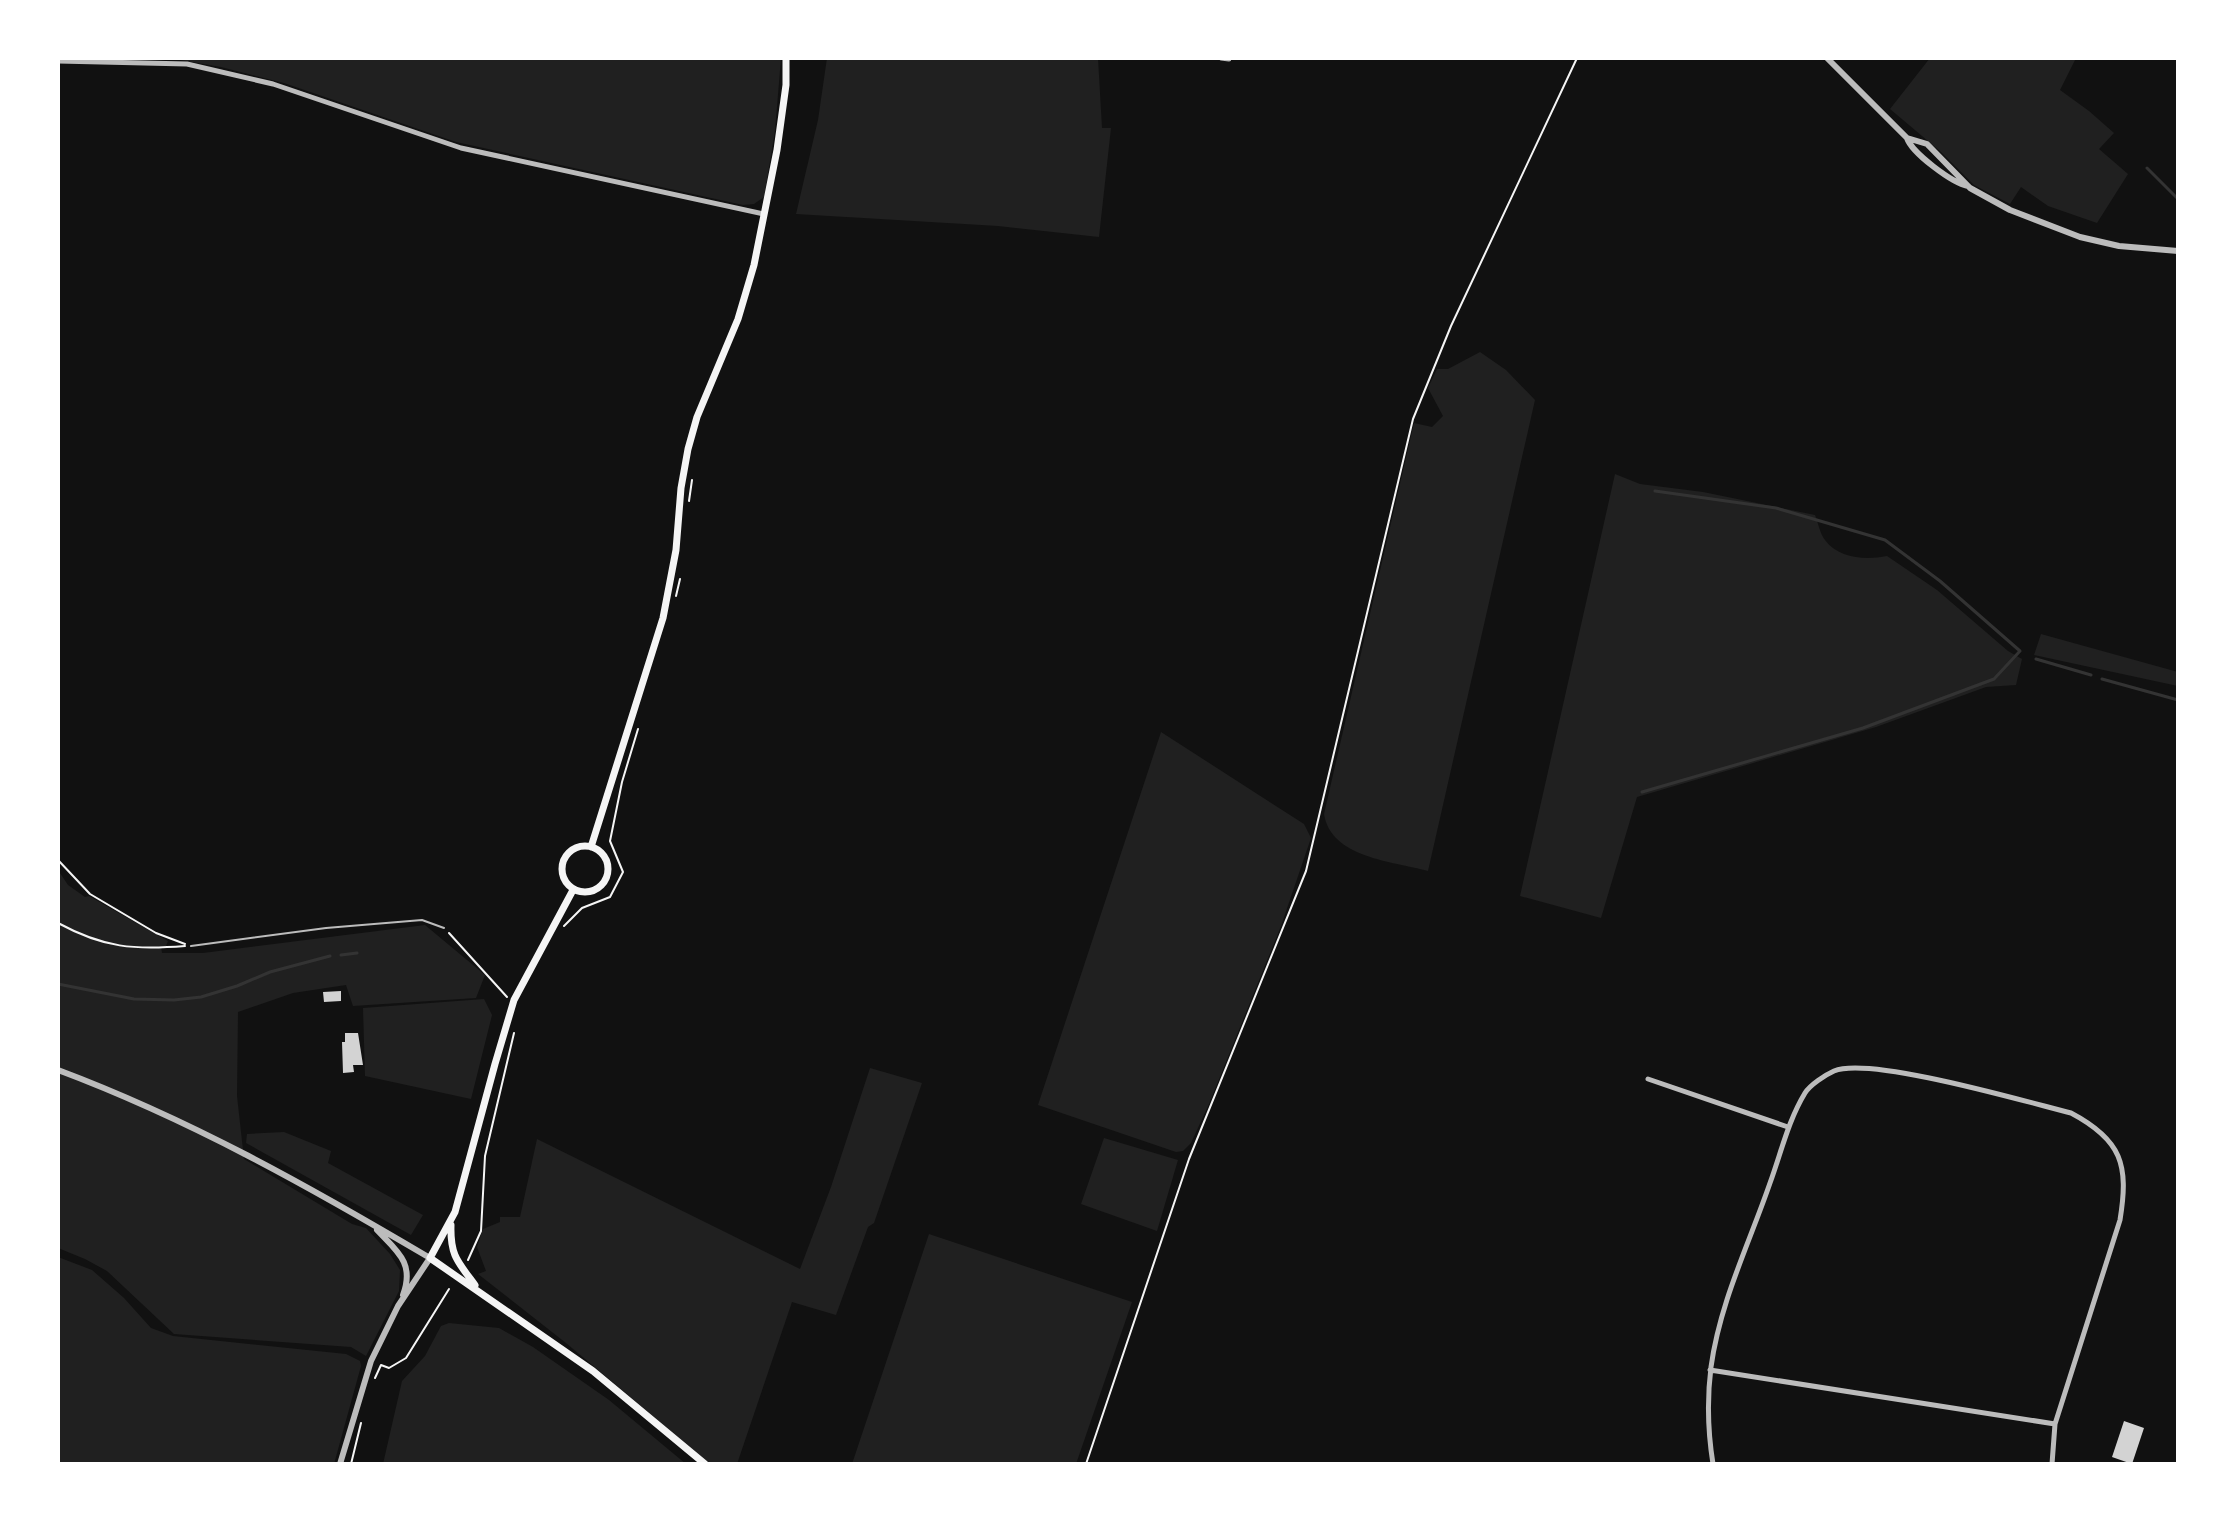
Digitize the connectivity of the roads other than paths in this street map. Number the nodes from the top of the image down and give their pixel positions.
1 (786, 58) edge
2 (1221, 58) edge
3 (1827, 58) edge
4 (1229, 59) edge
5 (58, 61) edge
6 (1907, 138) junction
7 (1968, 186) junction
8 (765, 214) junction
9 (2178, 251) edge
10 (591, 847) junction
11 (573, 890) junction
12 (444, 928) road end
13 (191, 946) road end
14 (58, 1070) edge
15 (1648, 1079) dead end
16 (1788, 1127) junction
17 (371, 1223) junction
18 (451, 1223) junction
19 (430, 1258) junction
20 (479, 1290) junction
21 (398, 1306) junction
22 (1710, 1370) junction
23 (2055, 1424) junction
24 (340, 1464) edge
25 (705, 1464) edge
26 (1713, 1464) edge
27 (2052, 1464) edge

1 - 8 main road
2 - 4 street
3 - 6 street
5 - 8 street
6 - 7 street
6 - 7 street
7 - 9 street
8 - 10 main road
10 - 11 main road
10 - 11 main road
11 - 18 main road
12 - 13 lane
14 - 17 street
15 - 16 street
16 - 22 street
16 - 23 street
17 - 19 street
17 - 21 street
18 - 19 main road
18 - 20 main road
19 - 20 main road
19 - 21 street
20 - 25 main road
21 - 24 street
22 - 23 street
22 - 26 street
23 - 27 street

